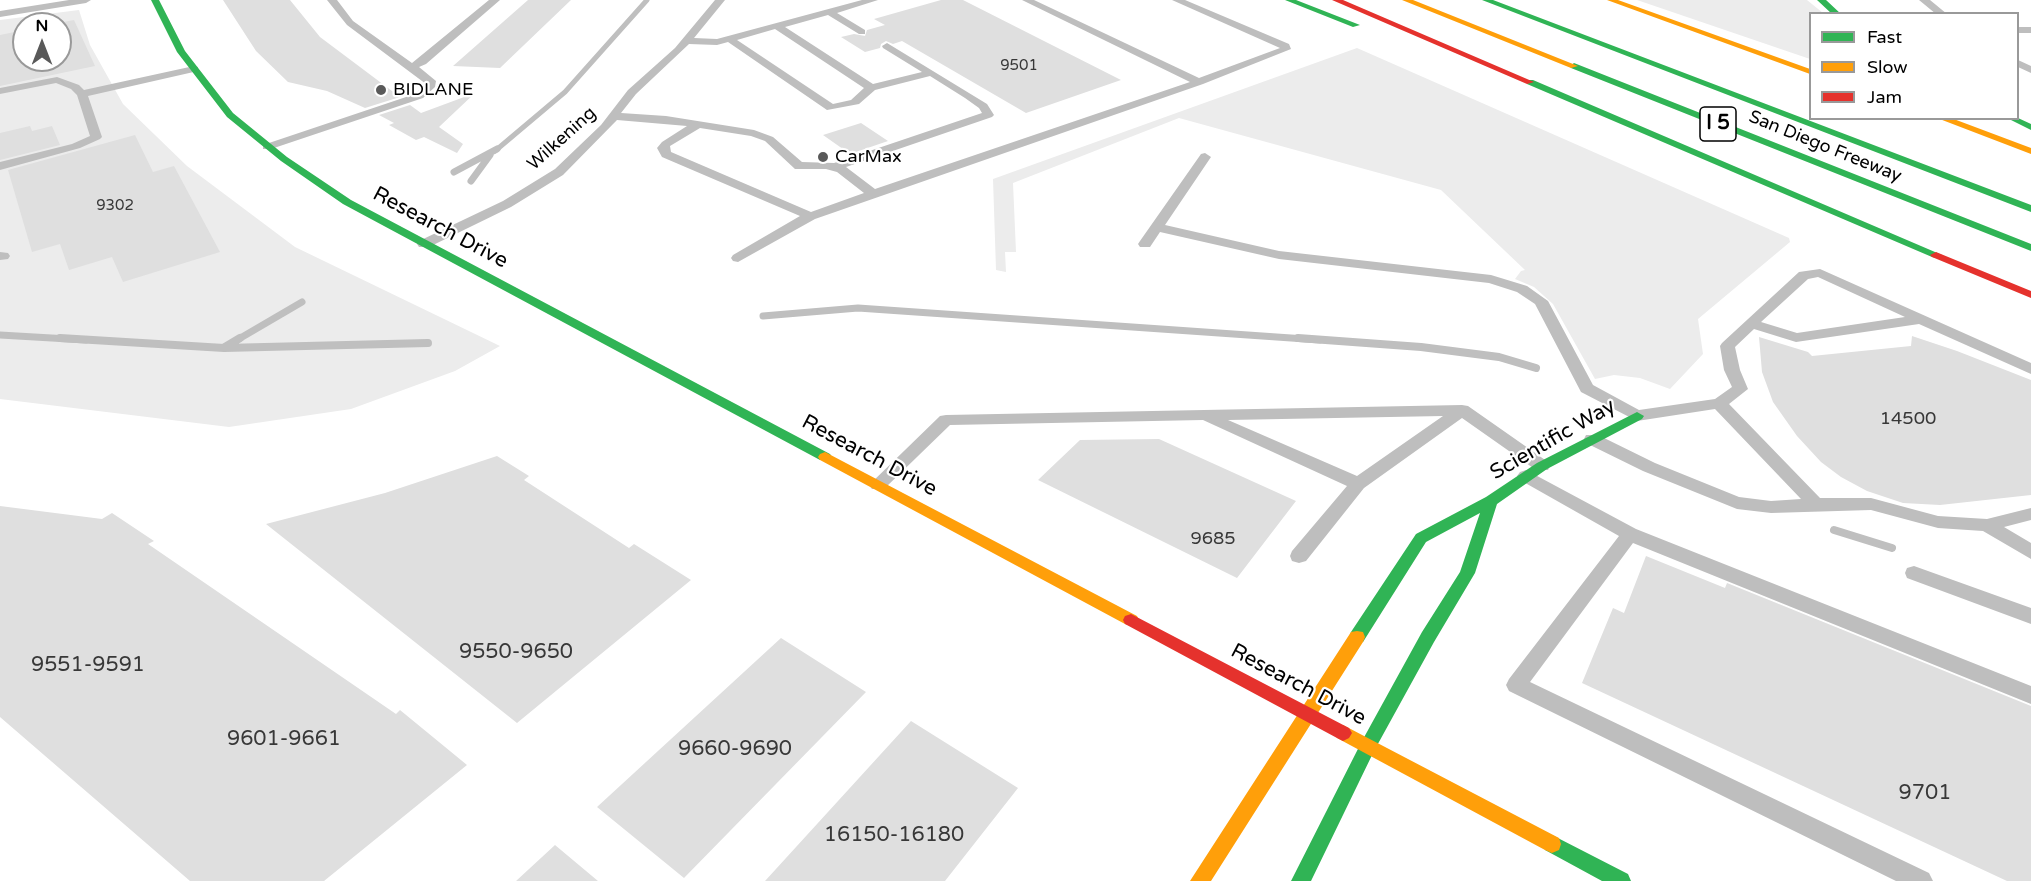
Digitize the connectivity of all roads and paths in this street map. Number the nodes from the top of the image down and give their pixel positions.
1 (86, 0) edge
2 (155, 0) edge
3 (332, 0) edge
4 (495, 0) edge
5 (720, 0) edge
6 (873, 0) edge
7 (1027, 0) edge
8 (1177, 0) edge
9 (1289, 0) edge
10 (1336, 0) edge
11 (1406, 0) edge
12 (1510, 0) edge
13 (1611, 0) edge
14 (1821, 0) edge
15 (1924, 0) edge
16 (1482, 4) edge
17 (830, 12) junction
18 (1836, 12) edge
19 (1940, 12) edge
20 (0, 14) edge
21 (777, 26) junction
22 (862, 32) dead end
23 (730, 39) junction
24 (688, 41) junction
25 (887, 46) dead end
26 (1588, 54) dead end
27 (411, 67) junction
28 (194, 69) junction
29 (1809, 72) edge
30 (931, 73) junction
31 (1199, 82) junction
32 (871, 88) junction
33 (0, 92) edge
34 (82, 94) junction
35 (1573, 102) junction
36 (1809, 116) edge
37 (613, 117) junction
38 (1823, 120) edge
39 (1946, 120) edge
40 (2015, 120) edge
41 (698, 124) junction
42 (2031, 127) edge
43 (1787, 136) dead end
44 (267, 147) junction
45 (2031, 151) edge
46 (1205, 157) dead end
47 (0, 166) edge
48 (835, 167) junction
49 (873, 194) junction
50 (2031, 200) edge
51 (2031, 209) edge
52 (810, 216) junction
53 (1157, 227) junction
54 (2031, 235) edge
55 (424, 244) junction
56 (1145, 244) dead end
57 (2031, 248) edge
58 (738, 258) dead end
59 (2031, 295) edge
60 (1922, 319) junction
61 (1752, 324) junction
62 (2031, 369) edge
63 (1719, 403) junction
64 (1462, 410) junction
65 (1203, 415) junction
66 (1637, 416) junction
67 (1592, 439) junction
68 (1542, 466) junction
69 (1526, 476) junction
70 (1358, 484) junction
71 (878, 485) junction
72 (1491, 501) junction
73 (1816, 504) junction
74 (2031, 514) edge
75 (1988, 525) junction
76 (1630, 534) junction
77 (2031, 552) edge
78 (1299, 556) dead end
79 (1914, 573) dead end
80 (2031, 616) edge
81 (2031, 695) edge
82 (1308, 714) junction
83 (1368, 746) junction
84 (1200, 881) edge
85 (1301, 881) edge
86 (1622, 881) edge
87 (1921, 881) edge

1 - 20 lane
2 - 28 main road, Research Drive
3 - 27 lane
4 - 27 lane
5 - 24 lane, Wilkening
6 - 17 lane
7 - 31 lane
8 - 31 lane
9 - 35 main road
10 - 35 main road
11 - 57 main road, San Diego Freeway / I 5
12 - 36 main road
13 - 29 main road
14 - 18 main road
15 - 19 lane
16 - 26 main road
16 - 51 main road
17 - 21 lane
17 - 22 lane
21 - 23 lane
21 - 32 lane
23 - 24 lane
23 - 32 lane
24 - 37 lane, Wilkening
25 - 30 lane
27 - 44 lane
28 - 34 lane
28 - 44 main road, Research Drive
30 - 32 lane
30 - 48 lane
31 - 49 lane
33 - 34 lane
34 - 47 lane
35 - 59 main road
37 - 41 lane
37 - 55 lane, Wilkening
38 - 50 main road
39 - 45 main road
40 - 42 main road
41 - 48 lane
41 - 52 lane
43 - 54 main road
44 - 55 main road, Research Drive
46 - 53 lane
48 - 49 lane
49 - 52 lane
52 - 58 lane
53 - 56 lane
53 - 66 lane
55 - 71 main road, Research Drive
60 - 61 lane
60 - 61 lane
60 - 62 lane
61 - 63 lane
63 - 66 lane
63 - 73 lane
64 - 65 lane
64 - 68 lane
64 - 70 lane
65 - 70 lane
65 - 71 lane
66 - 67 main road, Scientific Way
67 - 68 main road, Scientific Way
67 - 73 lane
68 - 69 main road, Scientific Way
69 - 72 main road, Scientific Way
69 - 76 lane
70 - 78 lane
71 - 82 main road, Research Drive
72 - 82 main road, Scientific Way
72 - 83 main road, Scientific Way
73 - 75 lane
74 - 75 lane
75 - 77 lane
76 - 81 lane
76 - 87 lane
79 - 80 lane
82 - 83 main road, Research Drive
82 - 84 main road, Scientific Way
83 - 85 main road, Scientific Way
83 - 86 main road, Research Drive

